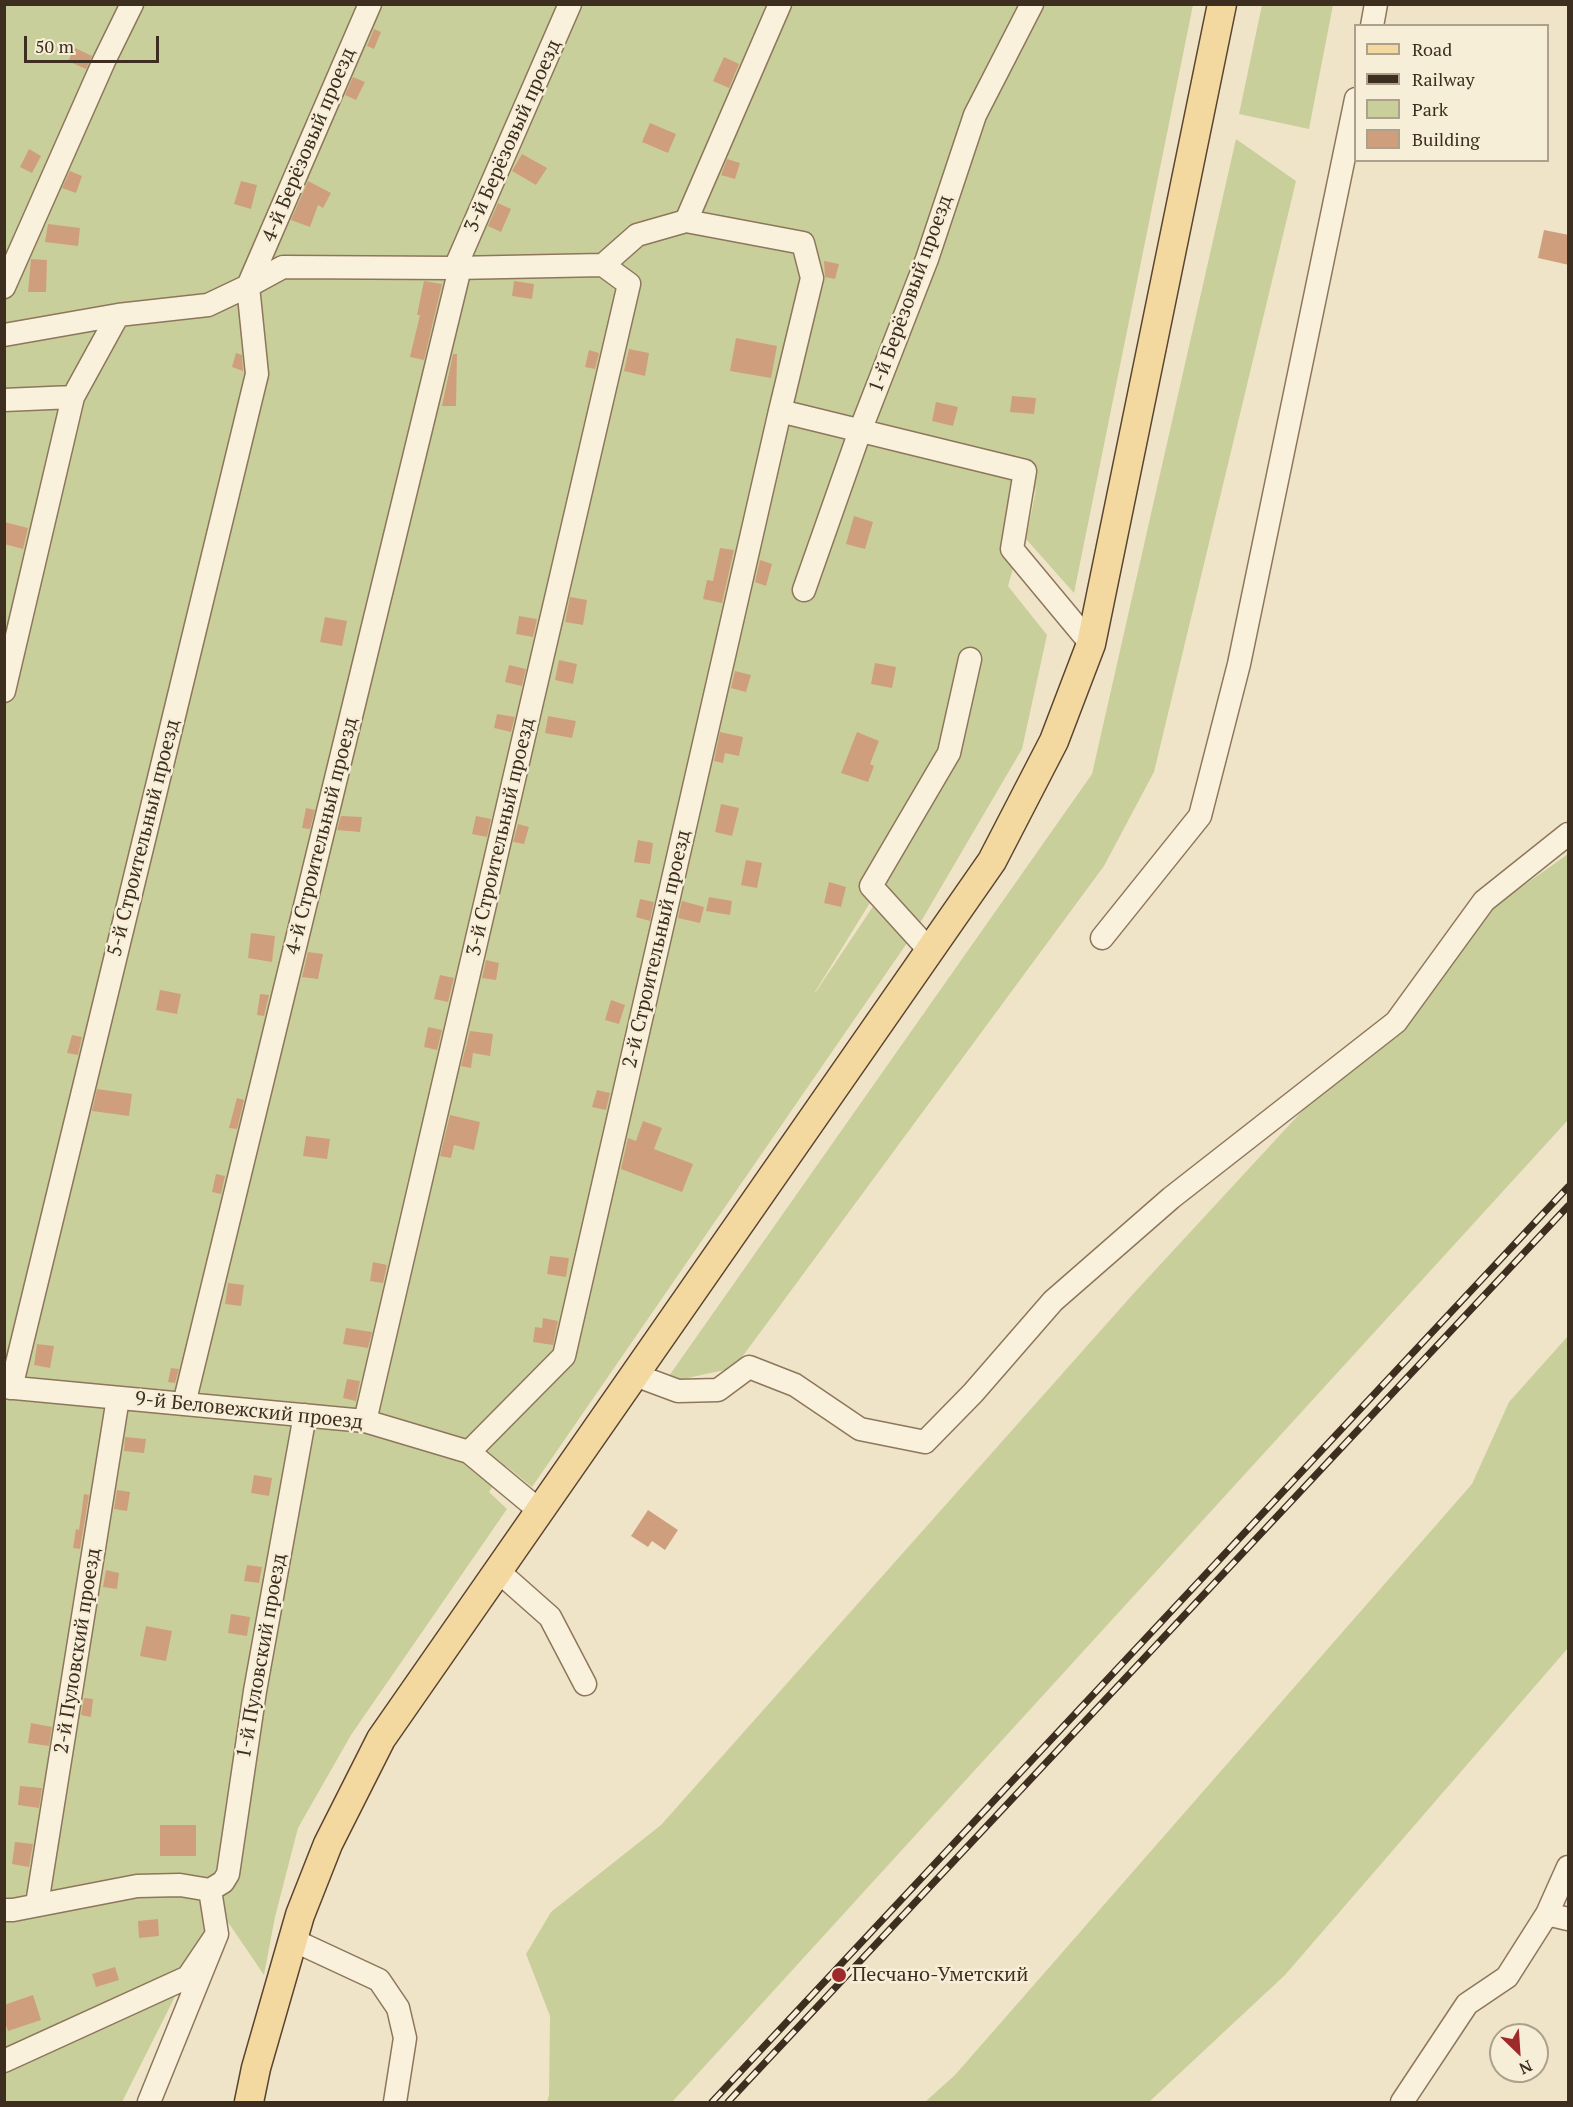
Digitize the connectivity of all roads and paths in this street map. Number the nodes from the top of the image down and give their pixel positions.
1 (132, 4) edge
2 (370, 4) edge
3 (570, 4) edge
4 (780, 4) edge
5 (1032, 4) edge
6 (1222, 4) edge
7 (1376, 4) edge
8 (1372, 24) edge
9 (1354, 109) edge
10 (686, 220) junction
11 (603, 265) junction
12 (458, 268) junction
13 (248, 286) junction
14 (4, 287) edge
15 (118, 315) junction
16 (4, 335) edge
17 (73, 397) junction
18 (4, 400) edge
19 (780, 411) junction
20 (860, 431) junction
21 (804, 590) dead end
22 (1091, 644) junction
23 (970, 658) dead end
24 (4, 691) edge
25 (1569, 834) edge
26 (1102, 938) dead end
27 (930, 951) junction
28 (634, 1375) junction
29 (8, 1388) edge
30 (118, 1398) junction
31 (183, 1404) junction
32 (305, 1415) junction
33 (365, 1421) junction
34 (469, 1452) junction
35 (540, 1511) junction
36 (498, 1571) junction
37 (585, 1684) dead end
38 (1569, 1867) edge
39 (210, 1890) junction
40 (37, 1904) junction
41 (7, 1912) edge
42 (1558, 1917) edge
43 (217, 1934) junction
44 (293, 1940) junction
45 (4, 2061) edge
46 (149, 2103) edge
47 (249, 2103) edge
48 (395, 2103) edge
49 (1402, 2103) edge

1 - 14 street
2 - 13 street, 4-й Берёзовый проезд
3 - 12 street, 3-й Берёзовый проезд
4 - 10 street
5 - 20 street, 1-й Берёзовый проезд
6 - 22 main road
7 - 8 street
9 - 26 street
10 - 11 street
10 - 19 street, 2-й Строительный проезд
11 - 12 street
11 - 33 street, 3-й Строительный проезд
12 - 13 street
12 - 31 street, 4-й Строительный проезд
13 - 15 street
13 - 29 street, 5-й Строительный проезд
15 - 16 street
15 - 17 street
17 - 18 street
17 - 24 street
19 - 20 street
19 - 34 street, 2-й Строительный проезд
20 - 21 street, 1-й Берёзовый проезд
20 - 22 street
22 - 27 main road
23 - 27 street
25 - 28 street
27 - 28 main road
28 - 35 main road
29 - 30 street, 9-й Беловежский проезд
30 - 31 street, 9-й Беловежский проезд
30 - 40 street, 2-й Пуловский проезд
31 - 32 street, 9-й Беловежский проезд
32 - 33 street, 9-й Беловежский проезд
32 - 39 street, 1-й Пуловский проезд
33 - 34 street, 9-й Беловежский проезд
34 - 35 street, 9-й Беловежский проезд
35 - 36 main road
36 - 37 street
36 - 44 main road
38 - 42 street
39 - 40 street
39 - 43 street
40 - 41 street
42 - 49 street
43 - 45 street
43 - 46 street
44 - 47 main road
44 - 48 street

